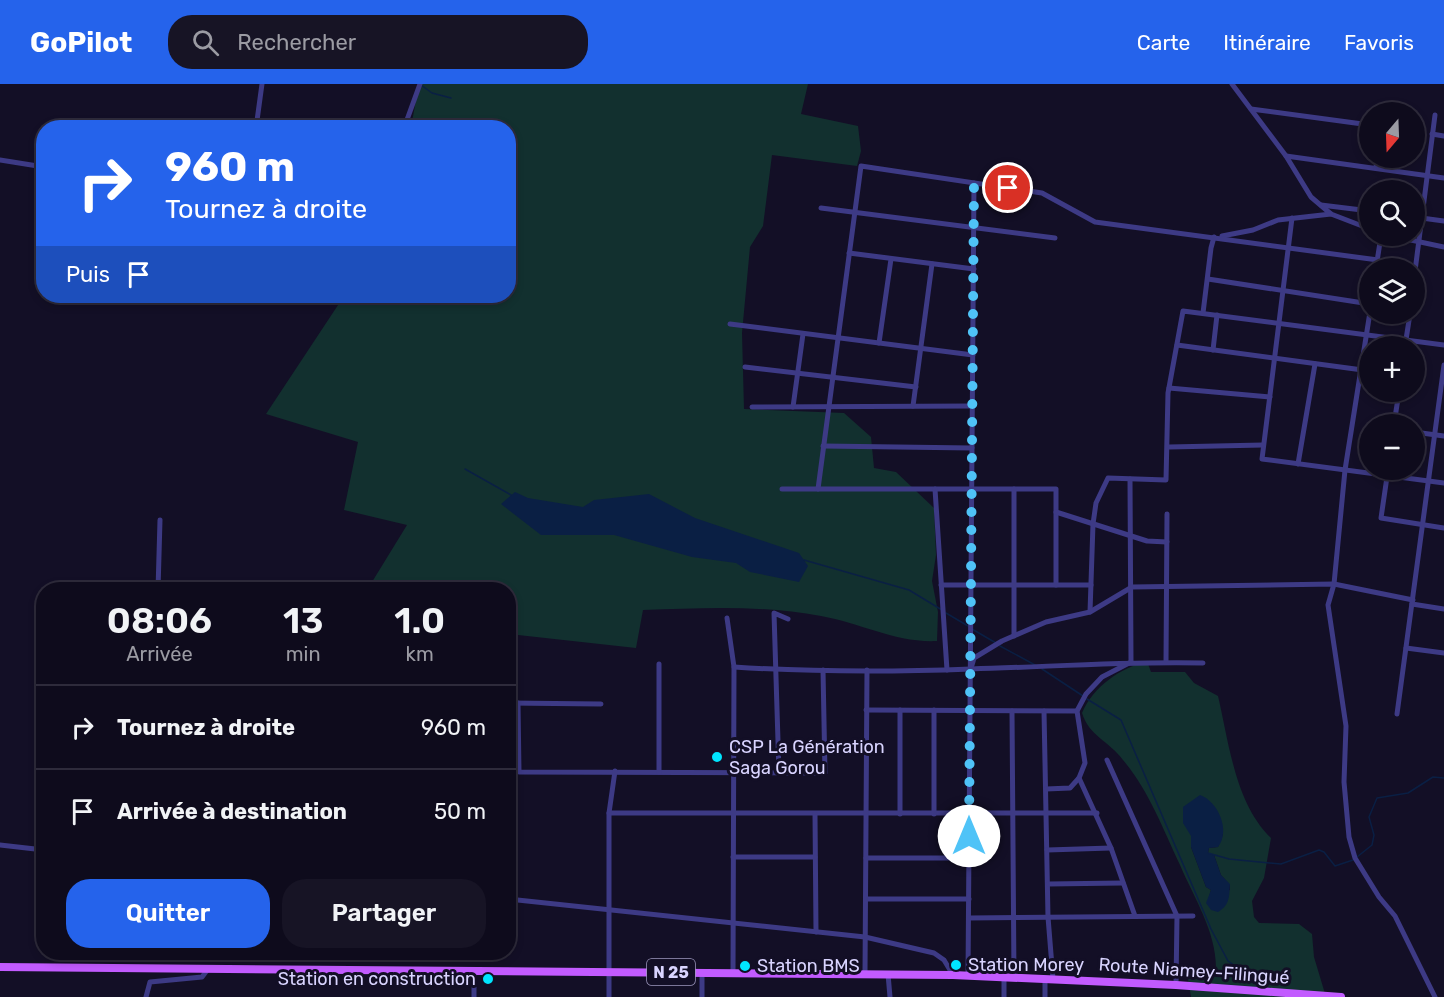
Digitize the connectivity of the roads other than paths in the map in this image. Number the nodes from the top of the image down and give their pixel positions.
1 (262, 84) edge
2 (420, 84) edge
3 (1232, 84) edge
4 (1251, 109) junction
5 (1435, 115) dead end
6 (257, 120) edge
7 (407, 120) edge
8 (1359, 124) edge
9 (1432, 134) junction
10 (1444, 136) edge
11 (1286, 156) junction
12 (0, 160) edge
13 (1359, 166) edge
14 (36, 167) edge
15 (1376, 168) edge
16 (1427, 176) junction
17 (1444, 178) edge
18 (974, 183) junction
19 (1425, 193) edge
20 (1321, 205) junction
21 (821, 208) dead end
22 (1359, 210) edge
23 (855, 212) junction
24 (1331, 214) junction
25 (1292, 218) junction
26 (1425, 218) edge
27 (1444, 221) edge
28 (1359, 225) edge
29 (974, 228) junction
30 (1214, 237) junction
31 (1055, 238) dead end
32 (1425, 244) edge
33 (1288, 247) junction
34 (1444, 247) edge
35 (849, 254) junction
36 (891, 258) junction
37 (1364, 258) edge
38 (932, 264) junction
39 (974, 269) junction
40 (1208, 279) junction
41 (1283, 291) junction
42 (1359, 302) edge
43 (1203, 313) junction
44 (1217, 315) junction
45 (1279, 323) junction
46 (730, 324) dead end
47 (1368, 324) edge
48 (803, 334) junction
49 (1366, 335) junction
50 (1371, 336) edge
51 (838, 338) junction
52 (879, 343) junction
53 (1425, 344) edge
54 (1177, 345) junction
55 (1444, 345) edge
56 (921, 348) junction
57 (1213, 350) junction
58 (973, 355) junction
59 (1274, 358) junction
60 (1315, 364) junction
61 (1444, 365) edge
62 (745, 367) dead end
63 (1359, 370) edge
64 (798, 373) junction
65 (833, 377) junction
66 (1359, 377) edge
67 (916, 387) junction
68 (1168, 388) junction
69 (1442, 391) edge
70 (1269, 397) junction
71 (913, 406) junction
72 (972, 406) junction
73 (753, 407) dead end
74 (794, 407) junction
75 (829, 407) junction
76 (1437, 421) junction
77 (1444, 422) edge
78 (1425, 434) edge
79 (1435, 435) junction
80 (1444, 436) edge
81 (1263, 445) junction
82 (824, 446) junction
83 (1168, 447) junction
84 (972, 448) junction
85 (1298, 464) junction
86 (1345, 470) junction
87 (1359, 471) edge
88 (1130, 479) junction
89 (1386, 480) edge
90 (1424, 480) edge
91 (1429, 481) junction
92 (1444, 483) edge
93 (782, 489) dead end
94 (818, 489) junction
95 (935, 489) junction
96 (972, 489) junction
97 (1014, 489) junction
98 (1056, 512) junction
99 (1167, 514) dead end
100 (160, 520) dead end
101 (1093, 524) junction
102 (1423, 525) junction
103 (1444, 528) edge
104 (1131, 536) junction
105 (1167, 542) junction
106 (158, 582) edge
107 (941, 585) junction
108 (971, 585) junction
109 (1014, 585) junction
110 (1056, 585) junction
111 (1091, 585) junction
112 (1334, 585) junction
113 (1167, 586) junction
114 (1132, 587) junction
115 (1413, 602) junction
116 (1444, 609) edge
117 (1090, 612) junction
118 (727, 618) dead end
119 (788, 619) dead end
120 (1014, 636) junction
121 (1406, 648) junction
122 (1444, 653) edge
123 (1131, 662) junction
124 (1166, 662) junction
125 (1203, 663) dead end
126 (659, 664) dead end
127 (734, 667) junction
128 (776, 669) junction
129 (947, 669) junction
130 (970, 669) junction
131 (823, 670) junction
132 (867, 670) junction
133 (518, 703) joint
134 (601, 704) dead end
135 (867, 710) junction
136 (900, 710) junction
137 (934, 710) junction
138 (970, 711) junction
139 (1012, 711) junction
140 (1044, 711) junction
141 (1077, 711) junction
142 (1397, 714) dead end
143 (1107, 760) dead end
144 (615, 771) junction
145 (659, 772) junction
146 (735, 774) junction
147 (779, 774) junction
148 (1079, 778) junction
149 (1046, 789) junction
150 (609, 813) junction
151 (900, 813) junction
152 (934, 813) junction
153 (969, 813) junction
154 (1012, 813) junction
155 (1046, 813) junction
156 (1097, 813) junction
157 (733, 814) junction
158 (815, 814) junction
159 (866, 814) junction
160 (0, 845) edge
161 (36, 848) edge
162 (1111, 848) junction
163 (1047, 850) junction
164 (733, 856) junction
165 (816, 857) junction
166 (866, 858) junction
167 (969, 858) junction
168 (1123, 883) junction
169 (1047, 884) junction
170 (866, 898) junction
171 (969, 899) junction
172 (516, 900) edge
173 (608, 910) junction
174 (1135, 916) junction
175 (1177, 916) junction
176 (1194, 916) dead end
177 (1048, 917) junction
178 (969, 918) junction
179 (1013, 918) junction
180 (733, 923) junction
181 (816, 932) junction
182 (865, 938) junction
183 (0, 967) edge
184 (208, 969) junction
185 (474, 971) junction
186 (609, 971) junction
187 (702, 972) junction
188 (733, 972) junction
189 (865, 974) junction
190 (888, 974) junction
191 (953, 975) junction
192 (968, 975) junction
193 (1004, 977) junction
194 (1014, 978) junction
195 (1049, 979) junction
196 (1176, 985) junction
197 (146, 997) edge
198 (474, 997) edge
199 (609, 997) edge
200 (702, 997) edge
201 (890, 997) edge
202 (1004, 997) edge
203 (1045, 997) edge
204 (1341, 997) edge
205 (1435, 997) edge

1 - 6 street
2 - 7 street
3 - 4 street
4 - 8 street
4 - 11 street
5 - 9 street
9 - 10 street
9 - 16 street
11 - 13 street
11 - 20 street
12 - 14 street
15 - 16 street
16 - 17 street
16 - 19 street
18 - 23 street
18 - 29 street
18 - 30 street
20 - 22 street
20 - 24 street
21 - 23 street
23 - 29 street
23 - 35 street
24 - 25 street
24 - 28 street
25 - 30 street
25 - 33 street
26 - 27 street
29 - 31 street
29 - 39 street
30 - 33 street
30 - 40 street
32 - 34 street
33 - 37 street
33 - 41 street
35 - 36 street
35 - 51 street
36 - 38 street
36 - 52 street
38 - 39 street
38 - 56 street
39 - 58 street
40 - 41 street
40 - 43 street
41 - 42 street
41 - 45 street
43 - 44 street
43 - 54 street
44 - 45 street
44 - 57 street
45 - 49 street
45 - 59 street
46 - 48 street
47 - 49 street
48 - 51 street
48 - 64 street
49 - 50 street
51 - 52 street
51 - 65 street
52 - 56 street
53 - 55 street
54 - 57 street
54 - 68 street
56 - 58 street
56 - 67 street
57 - 59 street
58 - 72 street
59 - 60 street
59 - 70 street
60 - 63 street
60 - 85 street
61 - 69 street
62 - 64 street
64 - 65 street
64 - 74 street
65 - 67 street
65 - 75 street
66 - 86 street
67 - 71 street
68 - 70 street
68 - 83 street
69 - 76 street
70 - 81 street
71 - 72 street
71 - 75 street
72 - 84 street
73 - 74 street
74 - 75 street
75 - 82 street
76 - 77 street
76 - 79 street
78 - 79 street
79 - 80 street
79 - 91 street
81 - 83 street
81 - 85 street
82 - 84 street
82 - 94 street
83 - 88 street
84 - 96 street
85 - 86 street
86 - 87 street
86 - 112 street
88 - 101 street
88 - 104 street
89 - 102 street
90 - 91 street
91 - 92 street
91 - 102 street
93 - 94 street
94 - 95 street
95 - 96 street
95 - 107 street
96 - 97 street
96 - 108 street
97 - 98 street
97 - 109 street
98 - 101 street
98 - 110 street
99 - 105 street
100 - 106 street
101 - 104 street
101 - 111 street
102 - 103 street
102 - 115 street
104 - 105 street
104 - 114 street
105 - 113 street
107 - 108 street
107 - 129 street
108 - 109 street
108 - 130 street
109 - 110 street
109 - 120 street
110 - 111 street
111 - 117 street
112 - 113 street
112 - 115 street
112 - 205 street
113 - 114 street
113 - 124 street
114 - 117 street
114 - 123 street
115 - 116 street
115 - 121 street
117 - 120 street
118 - 127 street
119 - 128 street
120 - 130 street
121 - 122 street
121 - 142 street
123 - 124 street
123 - 130 street
123 - 141 street
124 - 125 street
126 - 145 street
127 - 128 street
127 - 146 street
128 - 131 street
128 - 147 street
129 - 130 street
129 - 132 street
130 - 138 street
131 - 132 street
131 - 147 street
132 - 135 street
133 - 134 street
133 - 144 street
135 - 136 street
135 - 159 street
136 - 137 street
136 - 151 street
137 - 138 street
137 - 152 street
138 - 139 street
138 - 153 street
139 - 140 street
139 - 154 street
140 - 141 street
140 - 149 street
141 - 148 street
143 - 175 street
144 - 145 street
144 - 150 street
145 - 146 street
146 - 147 street
146 - 157 street
148 - 149 street
148 - 156 street
149 - 155 street
150 - 157 street
150 - 173 street
151 - 152 street
151 - 159 street
152 - 153 street
153 - 154 street
153 - 167 street
154 - 155 street
154 - 179 street
155 - 156 street
155 - 163 street
156 - 162 street
157 - 158 street
157 - 164 street
158 - 159 street
158 - 165 street
159 - 166 street
160 - 161 street
162 - 163 street
162 - 168 street
163 - 169 street
164 - 165 street
164 - 180 street
165 - 181 street
166 - 167 street
166 - 170 street
167 - 171 street
168 - 169 street
168 - 174 street
169 - 177 street
170 - 171 street
170 - 182 street
171 - 178 street
172 - 173 street
173 - 180 street
173 - 186 street
174 - 175 street
174 - 177 street
175 - 176 street
175 - 196 street
177 - 179 street
177 - 195 street
178 - 179 street
178 - 192 street
179 - 194 street
180 - 181 street
180 - 188 street
181 - 182 street
182 - 189 street
182 - 191 street
183 - 184 main road, Route Niamey-Filingué / N 25
184 - 185 main road, Route Niamey-Filingué / N 25
184 - 197 street
185 - 186 main road, Route Niamey-Filingué / N 25
185 - 198 street
186 - 187 main road, Route Niamey-Filingué / N 25
186 - 199 street
187 - 188 main road, Route Niamey-Filingué / N 25
187 - 200 street
188 - 189 main road, Route Niamey-Filingué / N 25
189 - 190 main road, Route Niamey-Filingué / N 25
190 - 191 main road, Route Niamey-Filingué / N 25
190 - 201 street
191 - 192 main road, Route Niamey-Filingué / N 25
192 - 193 main road, Route Niamey-Filingué / N 25
193 - 194 main road, Route Niamey-Filingué / N 25
193 - 202 street
194 - 195 main road, Route Niamey-Filingué / N 25
195 - 196 main road, Route Niamey-Filingué / N 25
195 - 203 street
196 - 204 main road, Route Niamey-Filingué / N 25

